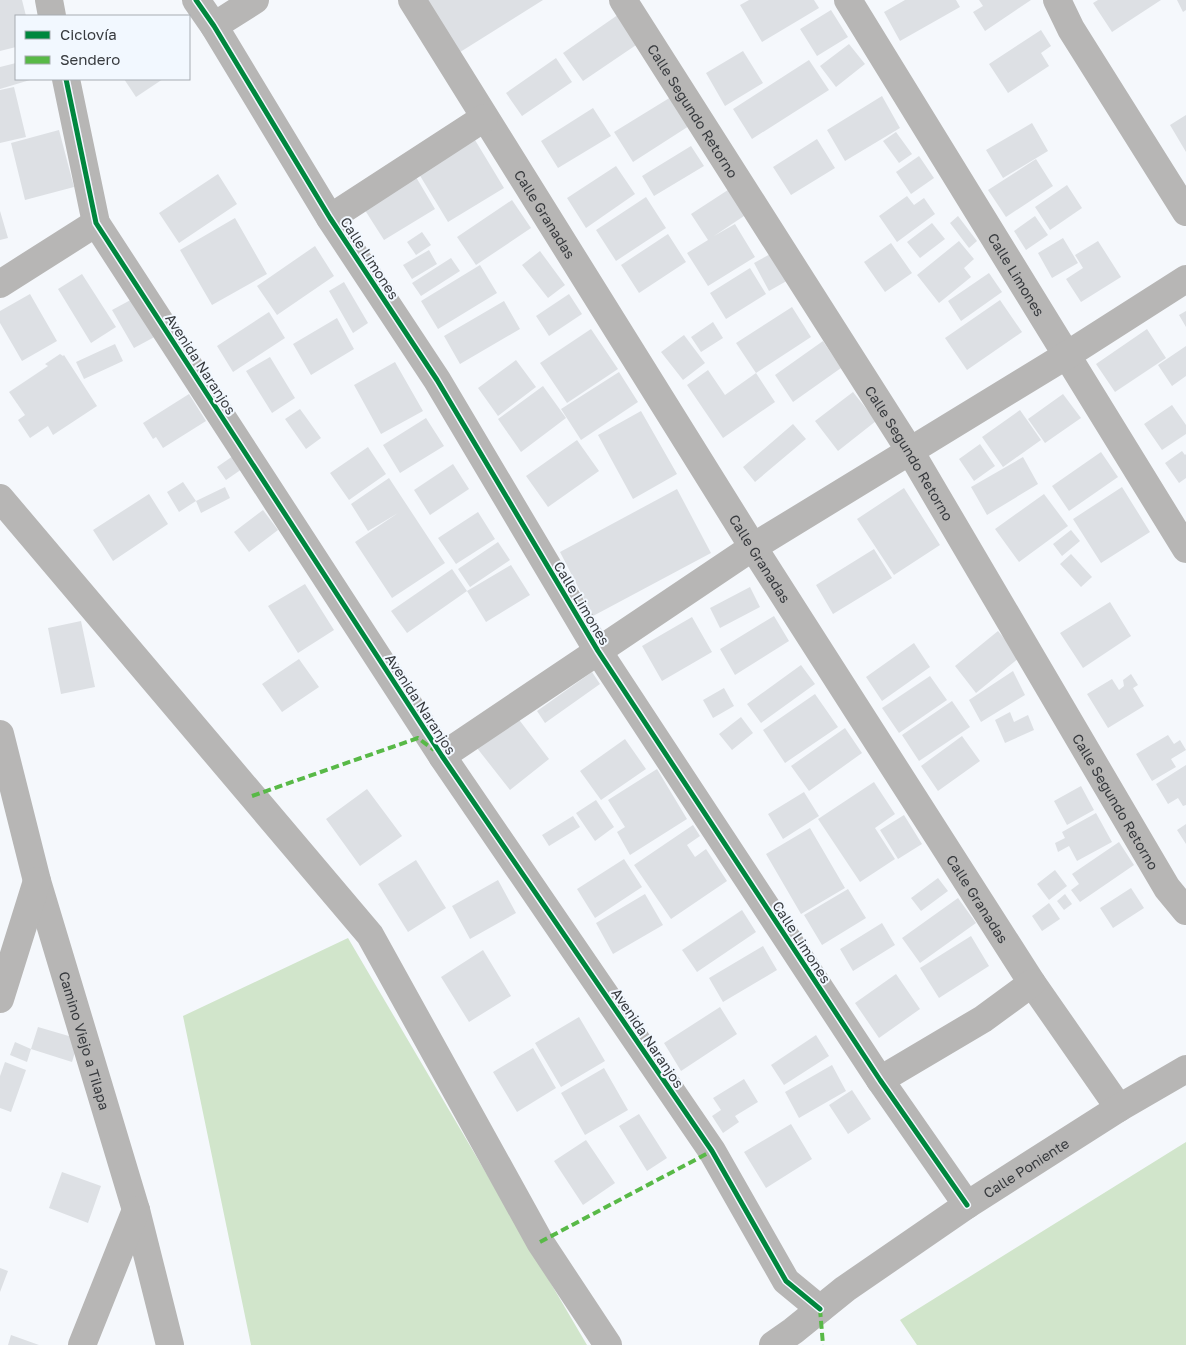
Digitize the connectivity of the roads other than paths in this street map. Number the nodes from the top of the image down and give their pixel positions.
1 (49, 0) edge
2 (196, 0) edge
3 (255, 0) edge
4 (412, 0) edge
5 (623, 0) edge
6 (848, 0) edge
7 (1057, 0) edge
8 (52, 15) edge
9 (214, 26) junction
10 (66, 80) edge
11 (484, 118) junction
12 (1186, 212) edge
13 (330, 218) junction
14 (96, 223) junction
15 (1186, 279) edge
16 (0, 284) edge
17 (1067, 355) junction
18 (910, 451) junction
19 (0, 498) edge
20 (754, 547) junction
21 (1186, 549) edge
22 (598, 651) junction
23 (0, 734) edge
24 (442, 756) junction
25 (37, 881) junction
26 (1186, 911) edge
27 (1032, 983) junction
28 (0, 1000) edge
29 (1186, 1069) edge
30 (880, 1080) junction
31 (1120, 1108) junction
32 (967, 1205) junction
33 (136, 1210) junction
34 (820, 1309) junction
35 (82, 1345) edge
36 (170, 1345) edge
37 (608, 1345) edge
38 (773, 1345) edge

1 - 8 street
2 - 9 street, Calle Limones
3 - 9 street
4 - 11 street, Calle Granadas
5 - 18 street, Calle Segundo Retorno
6 - 17 street, Calle Limones
7 - 12 street
9 - 13 street, Calle Limones
10 - 14 street, Avenida Naranjos
11 - 13 street
11 - 20 street, Calle Granadas
13 - 22 street, Calle Limones
14 - 16 street
14 - 24 street, Avenida Naranjos
15 - 17 street
17 - 18 street
17 - 21 street, Calle Limones
18 - 20 street
18 - 26 street, Calle Segundo Retorno
19 - 37 street
20 - 22 street
20 - 27 street, Calle Granadas
22 - 24 street
22 - 30 street, Calle Limones
23 - 25 street, Camino Viejo a Tilapa
24 - 34 street, Avenida Naranjos
25 - 28 street
25 - 33 street, Camino Viejo a Tilapa
27 - 30 street
27 - 31 street, Calle Granadas
29 - 31 street, Calle Poniente
30 - 32 street, Calle Limones
31 - 32 street, Calle Poniente
32 - 34 street, Calle Poniente
33 - 35 street
33 - 36 street, Camino Viejo a Tilapa
34 - 38 street, Calle Poniente

